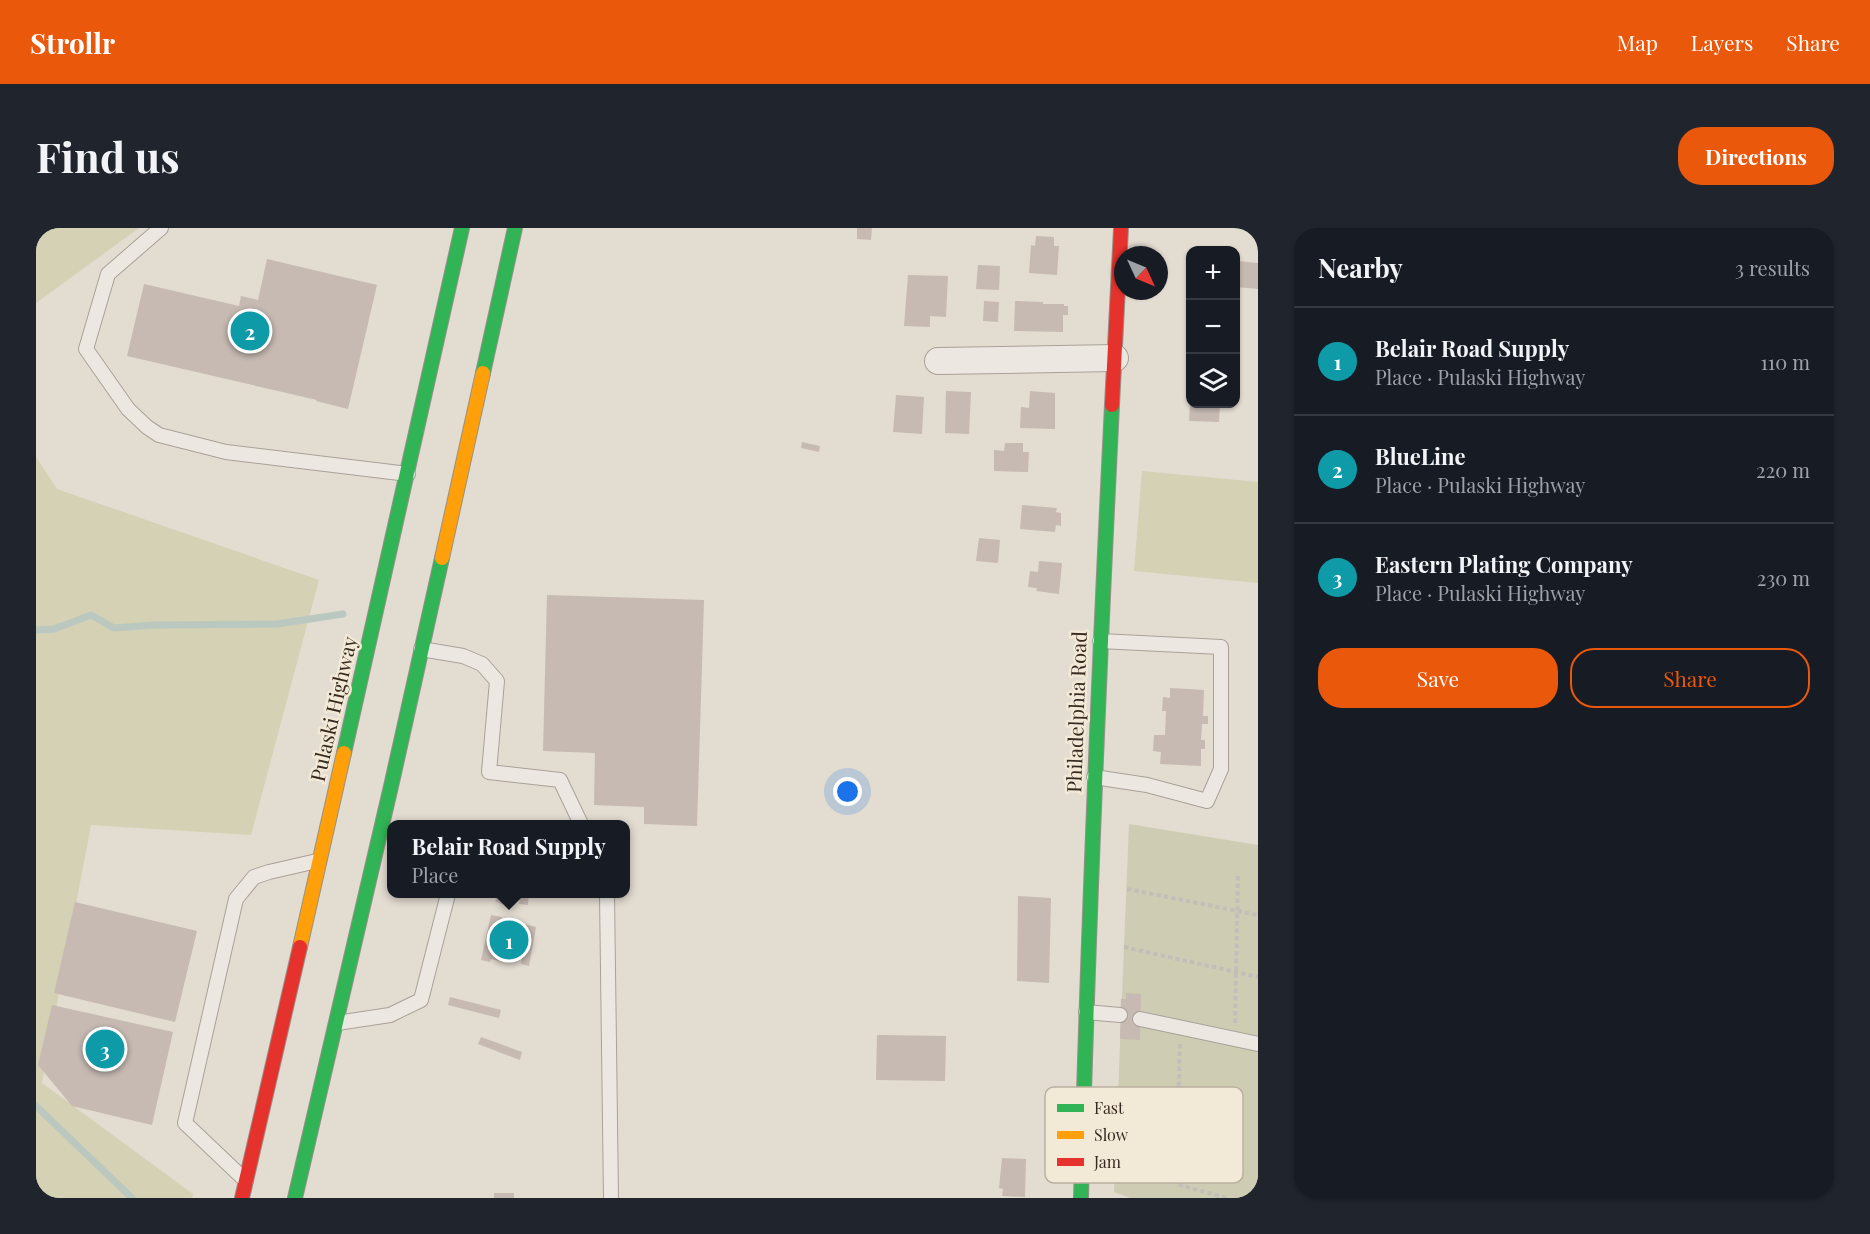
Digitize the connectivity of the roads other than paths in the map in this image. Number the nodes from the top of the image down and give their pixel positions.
1 (161, 228) edge
2 (462, 228) edge
3 (515, 228) edge
4 (1122, 228) edge
5 (1115, 358) junction
6 (938, 361) dead end
7 (408, 474) junction
8 (1100, 641) junction
9 (421, 649) junction
10 (1094, 777) junction
11 (579, 820) edge
12 (375, 852) junction
13 (387, 855) edge
14 (320, 861) junction
15 (447, 898) edge
16 (607, 898) edge
17 (1086, 1012) junction
18 (1120, 1015) dead end
19 (1140, 1019) dead end
20 (335, 1024) junction
21 (1258, 1044) edge
22 (1084, 1087) edge
23 (246, 1181) junction
24 (1081, 1183) edge
25 (242, 1198) edge
26 (295, 1198) edge
27 (611, 1198) edge
28 (1081, 1198) edge

1 - 7 lane
2 - 7 main road, Pulaski Highway
3 - 9 main road
4 - 5 main road, Philadelphia Road
5 - 6 street
5 - 8 main road, Philadelphia Road
7 - 14 main road, Pulaski Highway
8 - 10 main road, Philadelphia Road
8 - 10 lane
9 - 11 lane
9 - 12 main road
10 - 17 main road, Philadelphia Road
12 - 13 lane
12 - 20 main road
14 - 23 main road, Pulaski Highway
14 - 23 lane
15 - 20 lane
16 - 27 lane
17 - 18 lane
17 - 22 main road, Philadelphia Road
19 - 21 lane
20 - 26 main road
23 - 25 main road, Pulaski Highway
24 - 28 main road, Philadelphia Road

